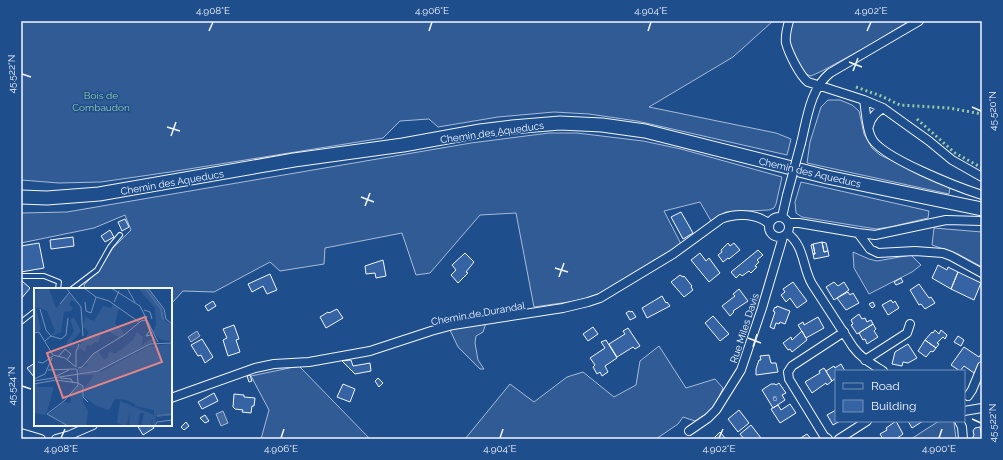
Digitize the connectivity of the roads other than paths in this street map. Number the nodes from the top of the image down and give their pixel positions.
1 (789, 21) edge
2 (920, 21) edge
3 (818, 86) junction
4 (864, 100) junction
5 (883, 108) junction
6 (868, 127) junction
7 (982, 177) edge
8 (982, 195) edge
9 (21, 197) edge
10 (982, 209) edge
11 (782, 217) junction
12 (982, 221) edge
13 (789, 223) junction
14 (769, 224) junction
15 (858, 233) junction
16 (120, 235) dead end
17 (785, 235) junction
18 (982, 273) edge
19 (21, 276) edge
20 (58, 288) edge
21 (73, 288) edge
22 (34, 312) edge
23 (21, 322) edge
24 (910, 324) dead end
25 (844, 332) junction
26 (865, 360) junction
27 (982, 366) edge
28 (881, 370) edge
29 (968, 396) dead end
30 (172, 398) edge
31 (982, 408) edge
32 (965, 411) edge
33 (865, 422) edge
34 (961, 424) edge
35 (91, 426) edge
36 (689, 431) dead end
37 (21, 433) edge
38 (71, 437) edge
39 (30, 438) edge
40 (41, 439) edge
41 (56, 439) edge
42 (828, 439) edge
43 (839, 439) edge
44 (963, 439) edge

1 - 3 street
2 - 3 street
3 - 4 street
3 - 11 street, bridge
4 - 5 street
4 - 6 street
5 - 6 street
5 - 7 street
6 - 8 street
9 - 10 main road, Chemin des Aqueducs
11 - 13 street
11 - 14 street
12 - 15 street
13 - 15 street
13 - 17 street
14 - 17 street
14 - 30 street, Chemin de Durandal
15 - 18 street
16 - 21 lane
17 - 25 street
17 - 36 street, Rue Miles Davis
19 - 20 lane
22 - 23 lane
24 - 26 street
25 - 26 street
25 - 42 street
26 - 28 street
27 - 29 street
31 - 32 street
33 - 43 street
34 - 44 street
35 - 38 street
37 - 39 street
38 - 41 street
39 - 40 street

